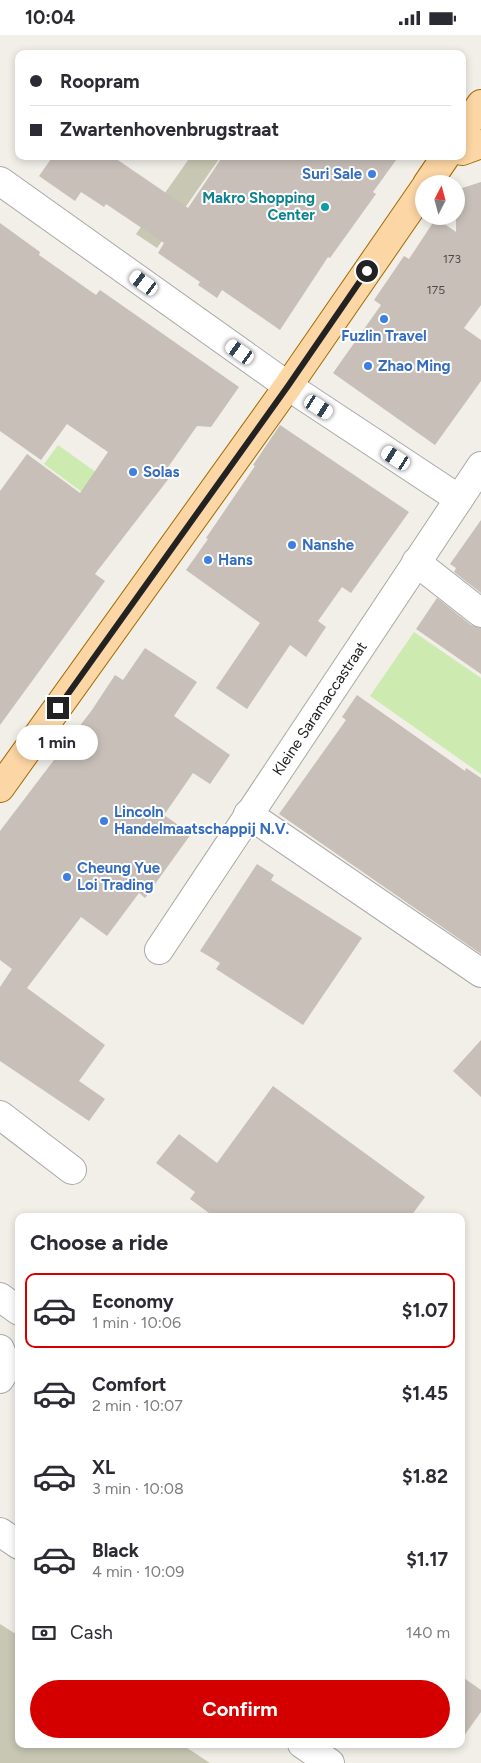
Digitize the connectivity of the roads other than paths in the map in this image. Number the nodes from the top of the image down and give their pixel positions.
1 (481, 104) edge
2 (466, 126) edge
3 (481, 144) edge
4 (466, 150) edge
5 (447, 160) edge
6 (434, 175) edge
7 (0, 181) edge
8 (415, 202) edge
9 (288, 386) junction
10 (481, 466) edge
11 (458, 499) junction
12 (416, 562) junction
13 (481, 613) edge
14 (0, 788) edge
15 (248, 814) junction
16 (159, 950) dead end
17 (481, 973) edge
18 (0, 1115) edge
19 (72, 1170) dead end
20 (0, 1297) edge
21 (15, 1308) edge
22 (0, 1349) edge
23 (0, 1379) edge
24 (0, 1532) edge
25 (15, 1542) edge
26 (308, 1748) edge
27 (330, 1763) edge

1 - 2 main road
3 - 4 main road
5 - 6 main road
7 - 9 street
8 - 9 main road
9 - 11 street
9 - 14 main road
10 - 11 street, Kleine Saramaccastraat
11 - 12 street, Kleine Saramaccastraat
12 - 13 street
12 - 15 street, Kleine Saramaccastraat
15 - 16 street, Kleine Saramaccastraat
15 - 17 street
18 - 19 street
20 - 21 street
22 - 23 street
24 - 25 street
26 - 27 street

